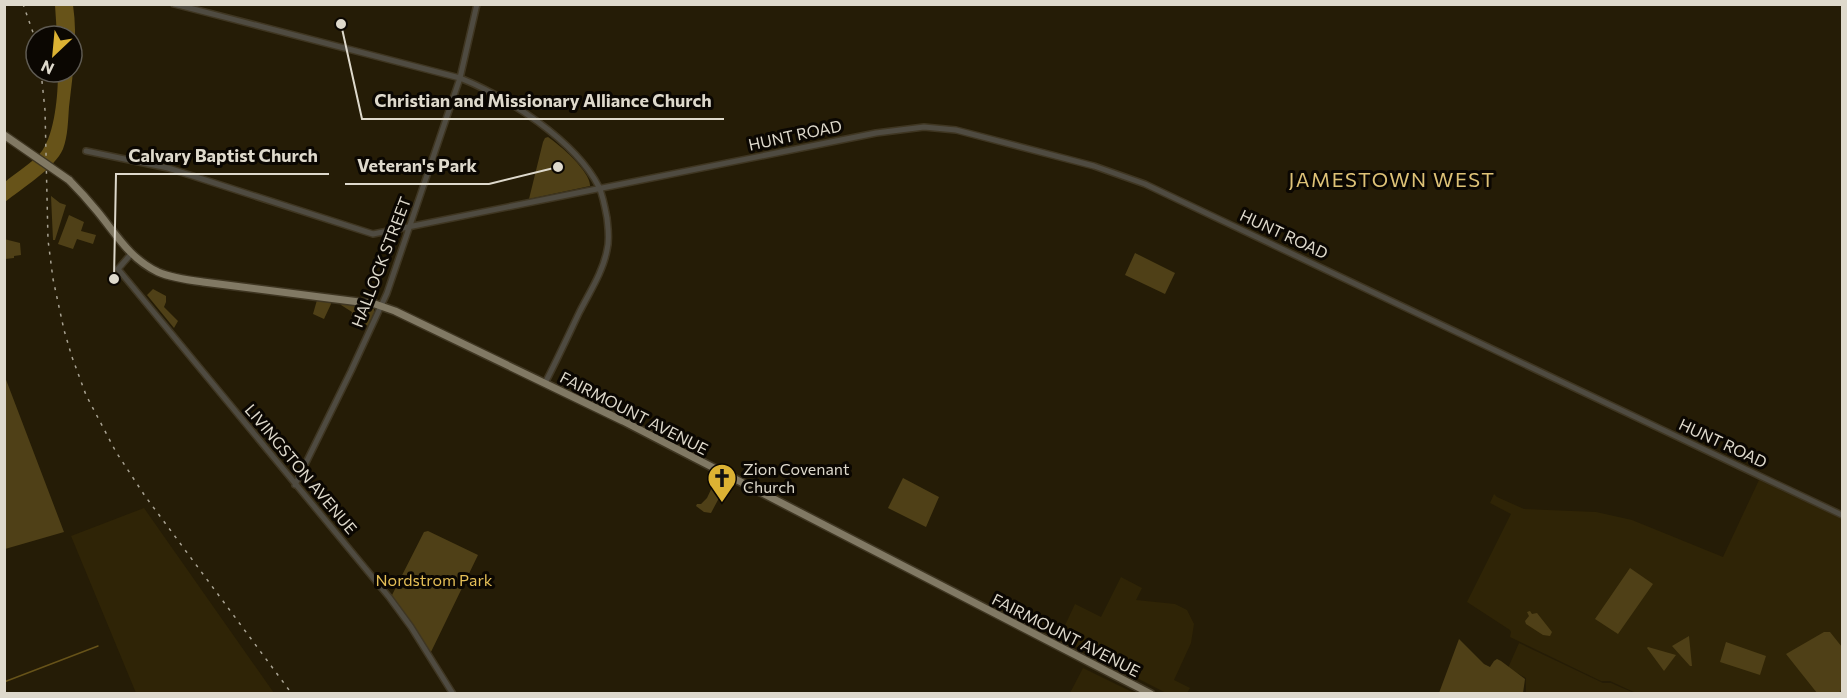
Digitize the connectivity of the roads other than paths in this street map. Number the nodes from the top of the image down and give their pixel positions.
1 (174, 4) edge
2 (477, 4) edge
3 (460, 78) junction
4 (4, 135) edge
5 (86, 151) dead end
6 (599, 188) junction
7 (409, 227) junction
8 (131, 254) junction
9 (382, 306) junction
10 (545, 383) junction
11 (295, 485) junction
12 (1842, 515) edge
13 (453, 693) edge
14 (1151, 693) edge

1 - 3 street
2 - 3 street, HALLOCK STREET
3 - 6 street
3 - 7 street, HALLOCK STREET
4 - 8 main road, FAIRMOUNT AVENUE, bridge
5 - 7 street, HUNT ROAD
6 - 7 street, HUNT ROAD
6 - 10 street
6 - 12 street, HUNT ROAD
7 - 9 street, HALLOCK STREET
8 - 9 main road, FAIRMOUNT AVENUE
8 - 11 street, LIVINGSTON AVENUE
9 - 10 main road, FAIRMOUNT AVENUE
9 - 11 street, HALLOCK STREET
10 - 14 main road, FAIRMOUNT AVENUE
11 - 13 street, LIVINGSTON AVENUE

